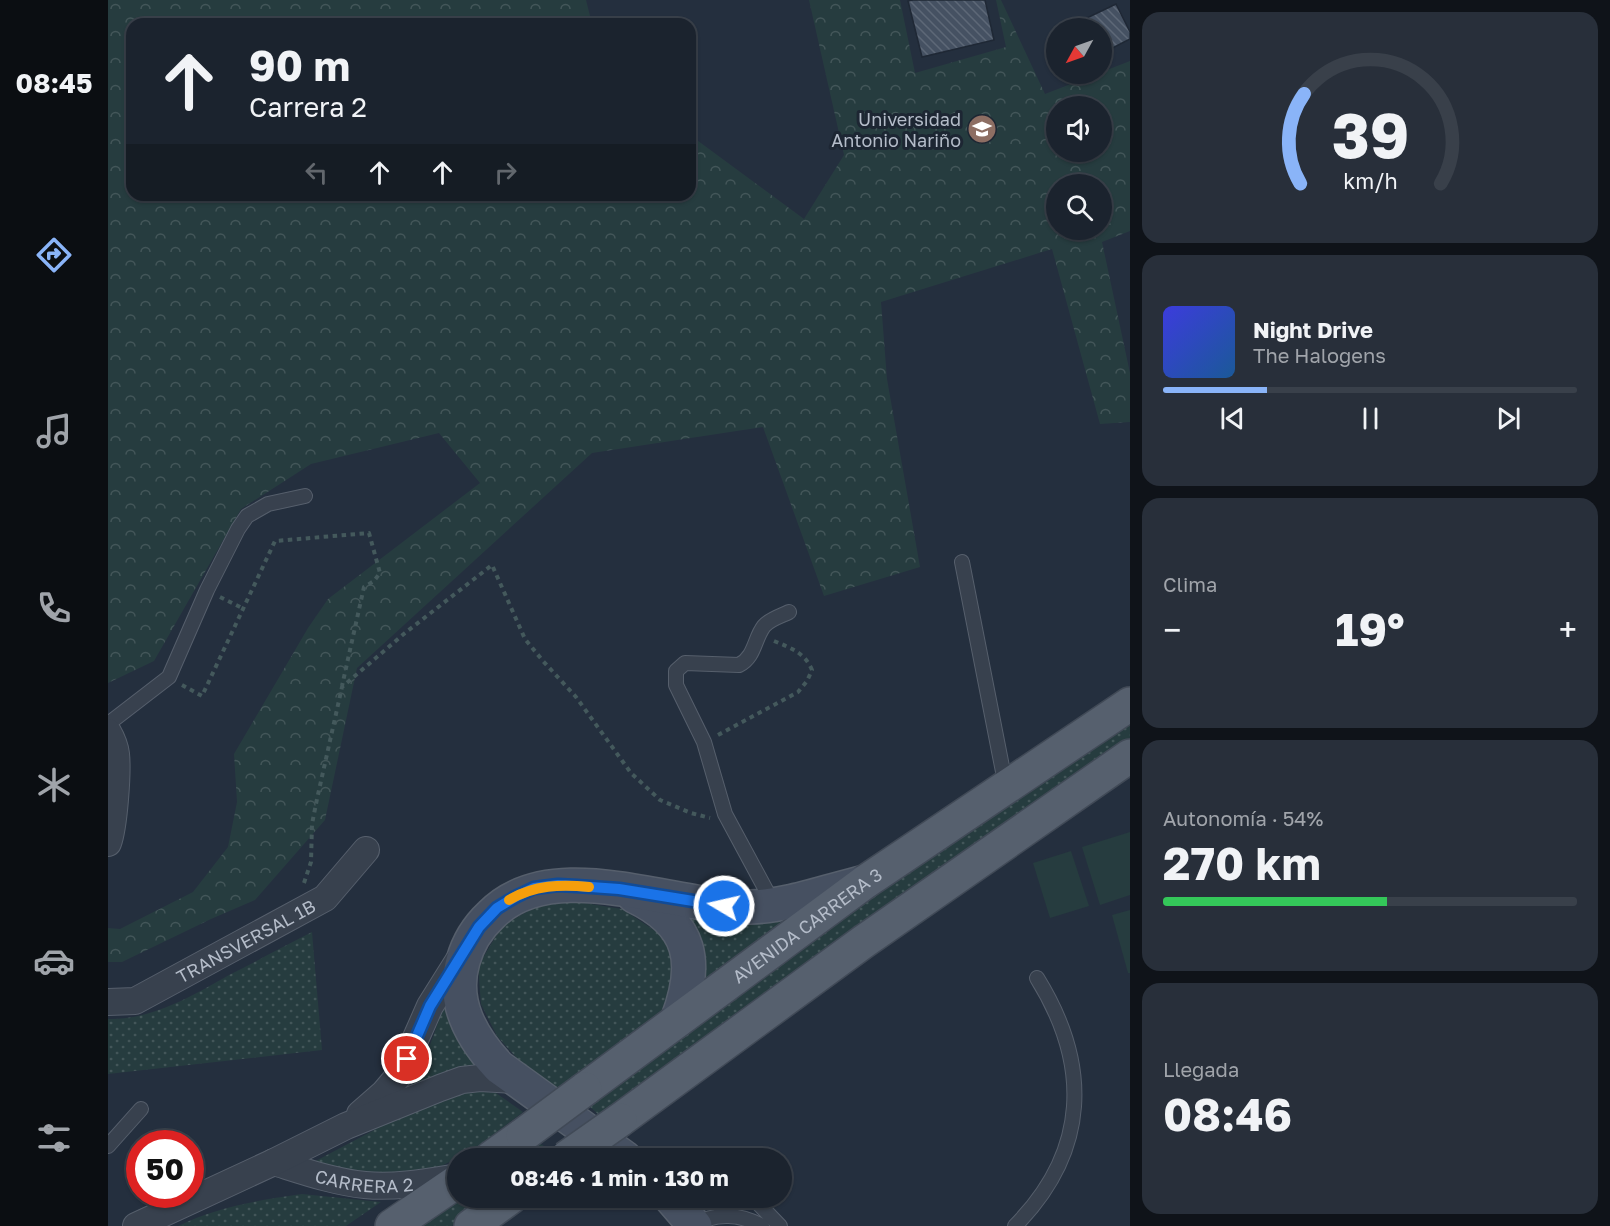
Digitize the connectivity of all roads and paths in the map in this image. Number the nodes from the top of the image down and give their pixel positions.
1 (304, 496) dead end
2 (962, 562) dead end
3 (207, 591) junction
4 (244, 609) junction
5 (789, 612) dead end
6 (759, 635) junction
7 (169, 677) junction
8 (342, 687) junction
9 (1130, 704) edge
10 (108, 724) edge
11 (108, 732) edge
12 (704, 742) junction
13 (1130, 756) edge
14 (1006, 787) junction
15 (725, 814) junction
16 (108, 843) edge
17 (366, 850) dead end
18 (865, 882) junction
19 (302, 886) dead end
20 (619, 889) junction
21 (774, 905) junction
22 (466, 950) junction
23 (1036, 978) dead end
24 (108, 1002) edge
25 (677, 1021) junction
26 (517, 1080) junction
27 (141, 1109) dead end
28 (346, 1126) junction
29 (108, 1146) edge
30 (505, 1148) edge
31 (580, 1148) edge
32 (611, 1148) edge
33 (274, 1162) junction
34 (447, 1179) edge
35 (447, 1188) edge
36 (496, 1208) edge
37 (679, 1208) edge
38 (763, 1208) edge
39 (136, 1226) edge
40 (392, 1226) edge
41 (471, 1226) edge
42 (694, 1226) edge
43 (762, 1226) edge
44 (780, 1226) edge
45 (1015, 1226) edge

1 - 3 lane
2 - 14 lane
3 - 4 path
3 - 7 lane
4 - 7 path
4 - 8 path
5 - 6 lane
6 - 12 lane
6 - 12 path
7 - 10 lane
8 - 15 path
8 - 19 path
9 - 14 main road, AVENIDA CARRERA 3
11 - 16 street
12 - 15 lane
13 - 31 main road, bridge
14 - 18 main road, AVENIDA CARRERA 3
15 - 21 lane
17 - 24 street, TRANSVERSAL 1B
18 - 21 main road
18 - 25 main road, AVENIDA CARRERA 3
20 - 21 main road
20 - 22 main road
20 - 25 main road
22 - 26 main road
22 - 28 street, CARRERA 2
23 - 45 lane
25 - 30 main road, AVENIDA CARRERA 3, bridge
26 - 28 street, CARRERA 2
26 - 32 main road
27 - 29 lane
28 - 33 street, CARRERA 2
33 - 34 street, CARRERA 2
33 - 39 street, CARRERA 2
35 - 40 main road
36 - 41 main road
37 - 42 main road
38 - 44 lane
42 - 43 lane

